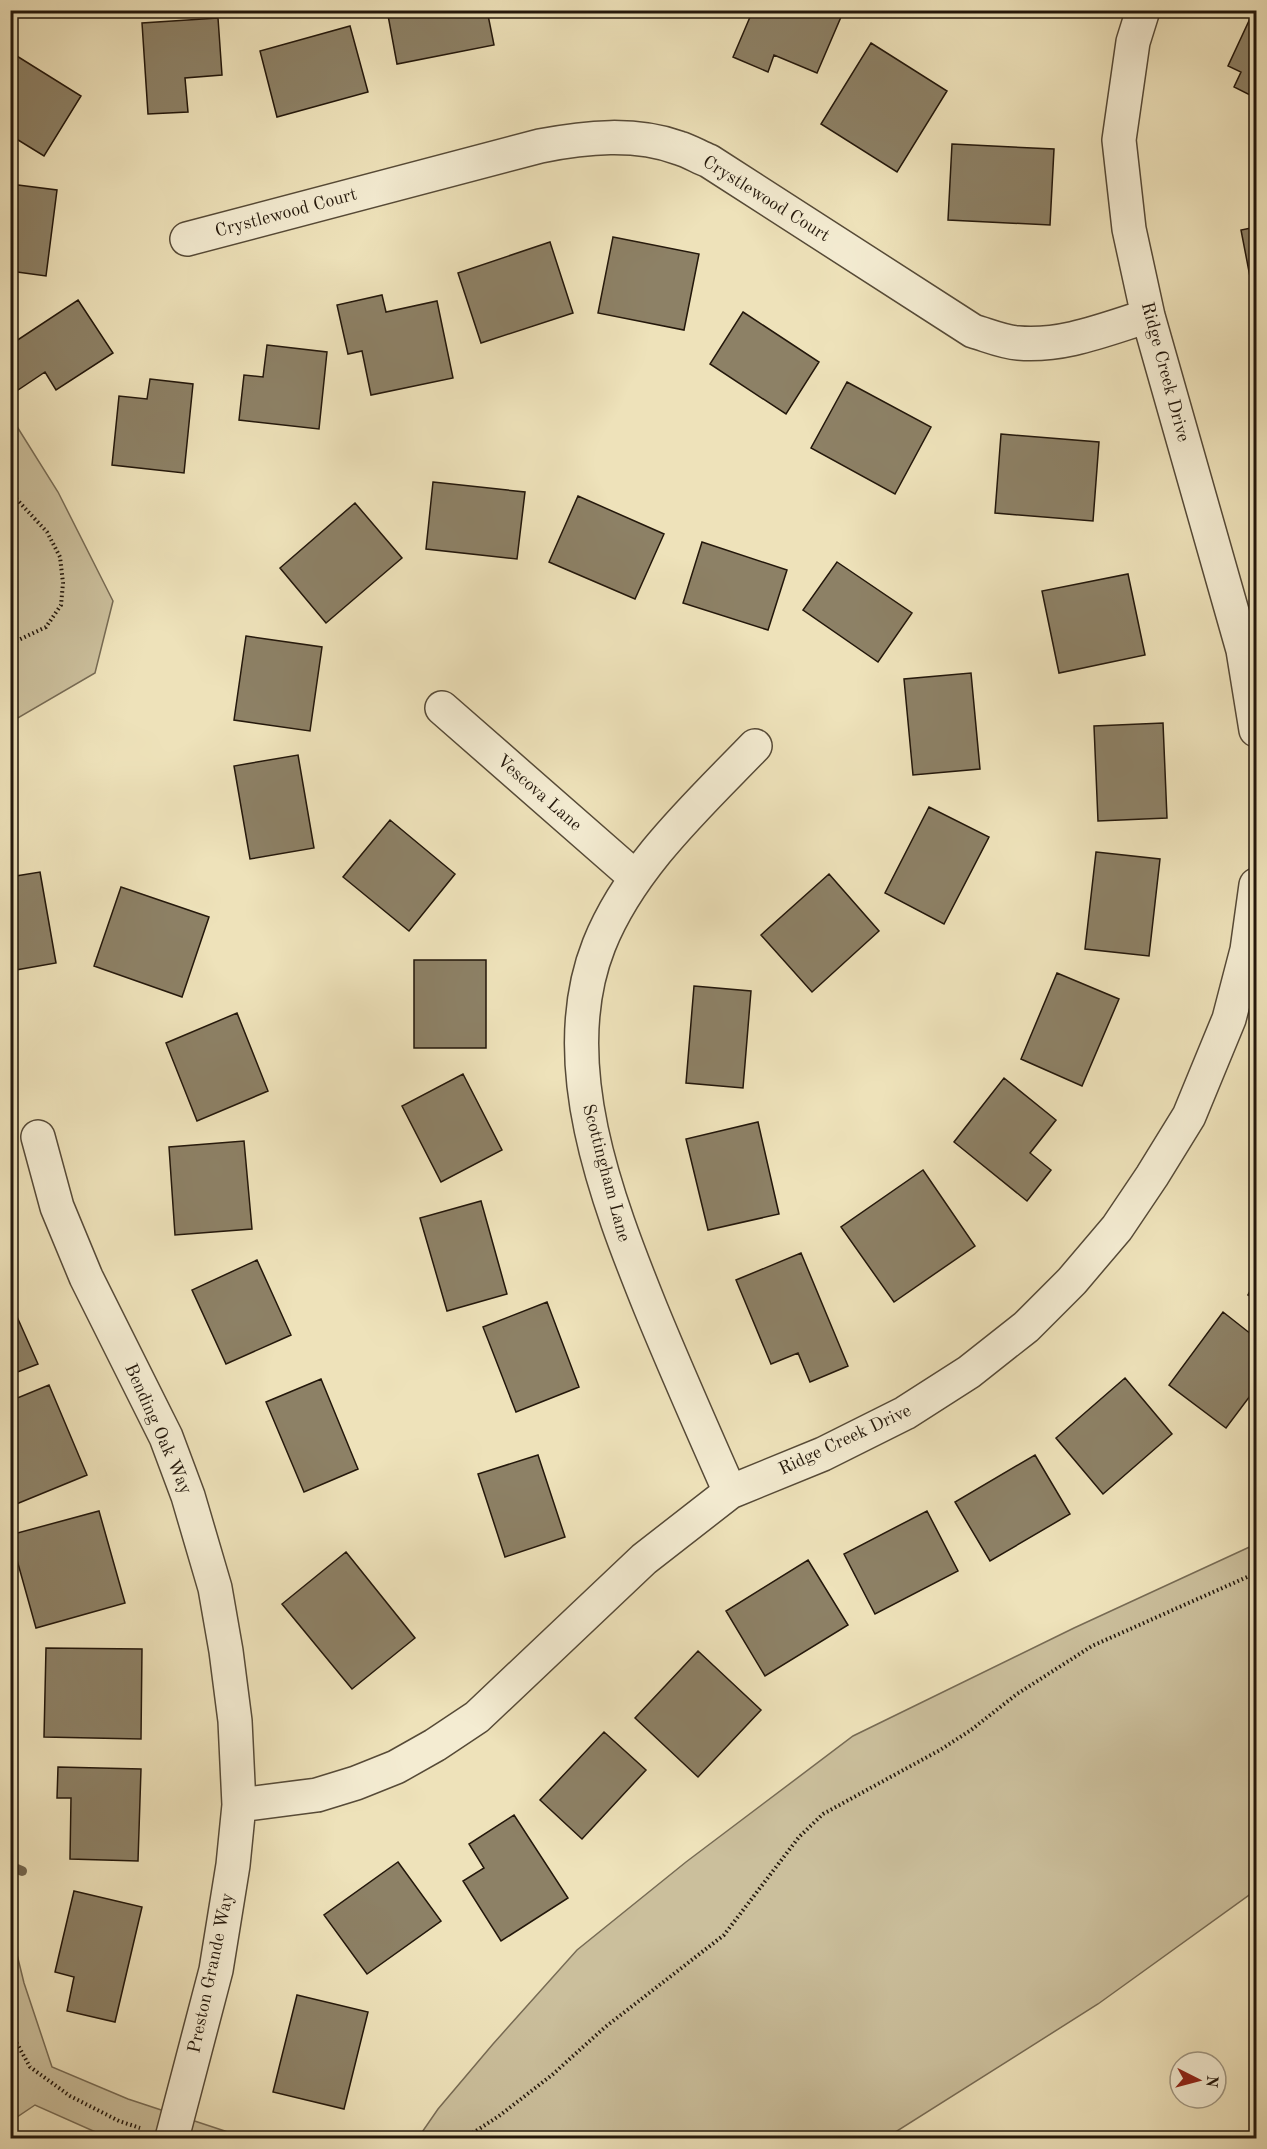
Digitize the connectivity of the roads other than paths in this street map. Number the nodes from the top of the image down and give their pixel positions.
1 (1143, 10) edge
2 (187, 239) dead end
3 (1148, 316) junction
4 (1250, 649) edge
5 (442, 708) dead end
6 (1257, 730) edge
7 (755, 746) dead end
8 (635, 877) junction
9 (1257, 885) edge
10 (38, 1137) dead end
11 (729, 1492) junction
12 (239, 1805) junction
13 (160, 2135) edge

1 - 3 street, Ridge Creek Drive
2 - 3 street, Crystlewood Court
3 - 4 street, Ridge Creek Drive
4 - 6 street, Ridge Creek Drive
5 - 8 street, Vescova Lane
7 - 8 street, Scottingham Lane
8 - 11 street, Scottingham Lane
9 - 11 street, Ridge Creek Drive
10 - 12 street, Bending Oak Way
11 - 12 street, Ridge Creek Drive
12 - 13 street, Preston Grande Way

